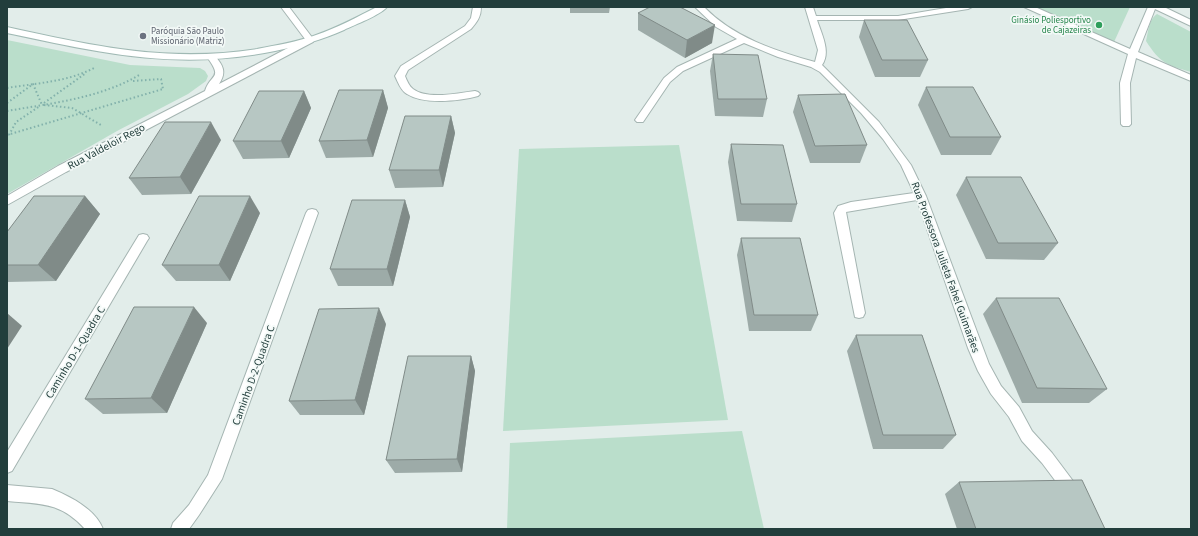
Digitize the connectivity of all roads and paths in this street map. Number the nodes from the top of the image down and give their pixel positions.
1 (285, 7) edge
2 (383, 7) edge
3 (477, 7) edge
4 (699, 7) edge
5 (809, 7) edge
6 (968, 7) edge
7 (1028, 7) edge
8 (1152, 7) edge
9 (1158, 7) edge
10 (812, 18) junction
11 (1191, 23) edge
12 (7, 30) edge
13 (745, 39) junction
14 (310, 40) junction
15 (1133, 53) junction
16 (211, 57) junction
17 (817, 66) junction
18 (96, 67) dead end
19 (146, 70) dead end
20 (86, 73) junction
21 (1191, 78) edge
22 (131, 81) junction
23 (33, 84) junction
24 (7, 88) edge
25 (163, 89) junction
26 (169, 94) dead end
27 (206, 94) junction
28 (475, 94) dead end
29 (7, 103) edge
30 (42, 105) junction
31 (7, 111) edge
32 (81, 114) junction
33 (640, 120) dead end
34 (1126, 124) dead end
35 (106, 127) dead end
36 (8, 135) edge
37 (922, 196) junction
38 (7, 201) edge
39 (312, 213) dead end
40 (143, 238) dead end
41 (859, 313) dead end
42 (7, 466) edge
43 (7, 494) edge
44 (1081, 504) edge
45 (95, 529) edge
46 (178, 529) edge

1 - 14 street
2 - 14 street
3 - 28 street
4 - 13 street, Rua Professora Julieta Fahel Guimarães
5 - 10 street
6 - 10 street
7 - 15 street
8 - 15 street
9 - 11 street
10 - 17 street
12 - 16 street
13 - 17 street, Rua Professora Julieta Fahel Guimarães
13 - 33 street
14 - 16 street
14 - 27 street, Rua Valdeloir Rego
15 - 21 street
15 - 34 street
16 - 27 street, Rua Valdeloir Rego
17 - 37 street, Rua Professora Julieta Fahel Guimarães
18 - 20 path
19 - 22 path
20 - 23 path
20 - 30 path
22 - 25 path
22 - 30 path
23 - 24 path
23 - 29 path
23 - 30 path
25 - 26 path
25 - 32 path
27 - 38 street, Rua Valdeloir Rego
30 - 31 path
30 - 32 path
30 - 36 path
32 - 35 path
32 - 36 path
37 - 41 street
37 - 44 street, Rua Professora Julieta Fahel Guimarães
39 - 46 street, Caminho D-2-Quadra C
40 - 42 street, Caminho D-1-Quadra C
43 - 45 street

